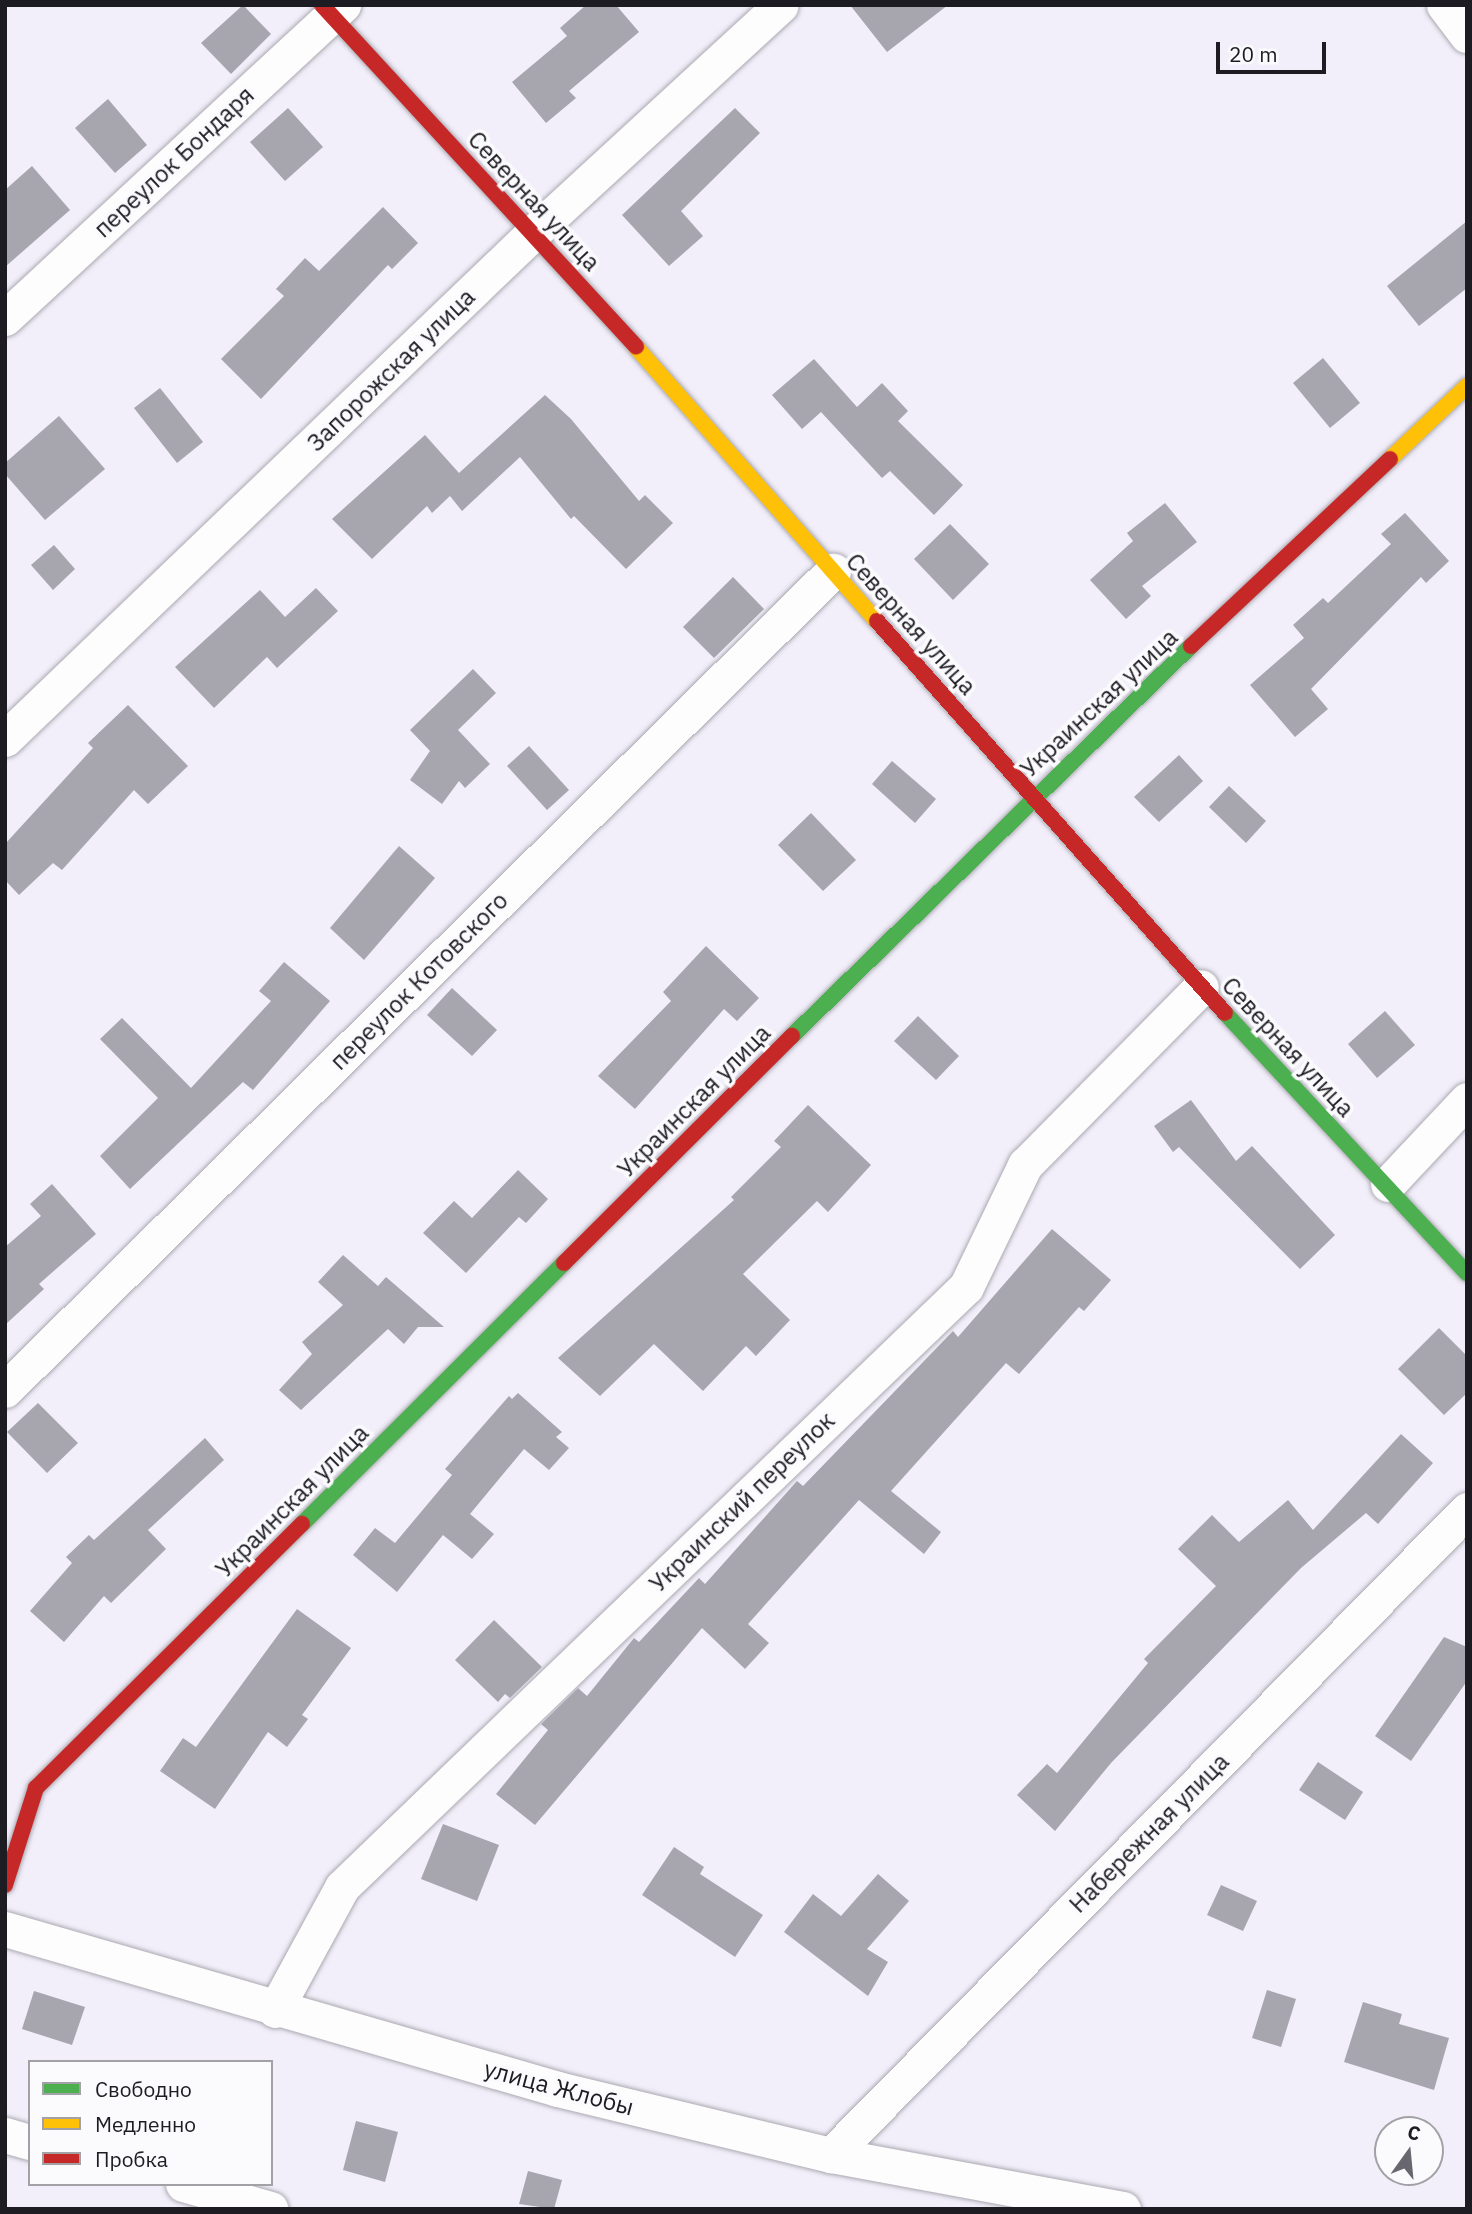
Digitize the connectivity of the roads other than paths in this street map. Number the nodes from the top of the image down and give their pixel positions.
1 (781, 5) edge
2 (1444, 5) edge
3 (332, 9) edge
4 (1467, 35) edge
5 (534, 232) junction
6 (5, 318) edge
7 (1467, 386) edge
8 (833, 571) junction
9 (5, 739) edge
10 (1034, 796) junction
11 (1201, 987) junction
12 (1467, 1100) edge
13 (1388, 1184) junction
14 (1467, 1273) edge
15 (5, 1390) edge
16 (1467, 1510) edge
17 (5, 1885) edge
18 (5, 1929) edge
19 (275, 2010) junction
20 (5, 2135) edge
21 (28, 2141) edge
22 (831, 2155) junction
23 (190, 2186) edge
24 (271, 2209) edge
25 (1123, 2209) edge

1 - 5 street, Запорожская улица
2 - 4 street
3 - 5 street, Северная улица
3 - 6 street, переулок Бондаря
5 - 8 street, Северная улица
5 - 9 street, Запорожская улица
7 - 10 street, Украинская улица
8 - 10 street, Северная улица
8 - 15 street, переулок Котовского
10 - 11 street, Северная улица
10 - 17 street, Украинская улица
11 - 13 street, Северная улица
11 - 19 street, Украинский переулок
12 - 13 street
13 - 14 street, Северная улица
16 - 22 street, Набережная улица
18 - 19 street, улица Жлобы
19 - 22 street, улица Жлобы
20 - 21 street
22 - 25 street, улица Жлобы
23 - 24 street

